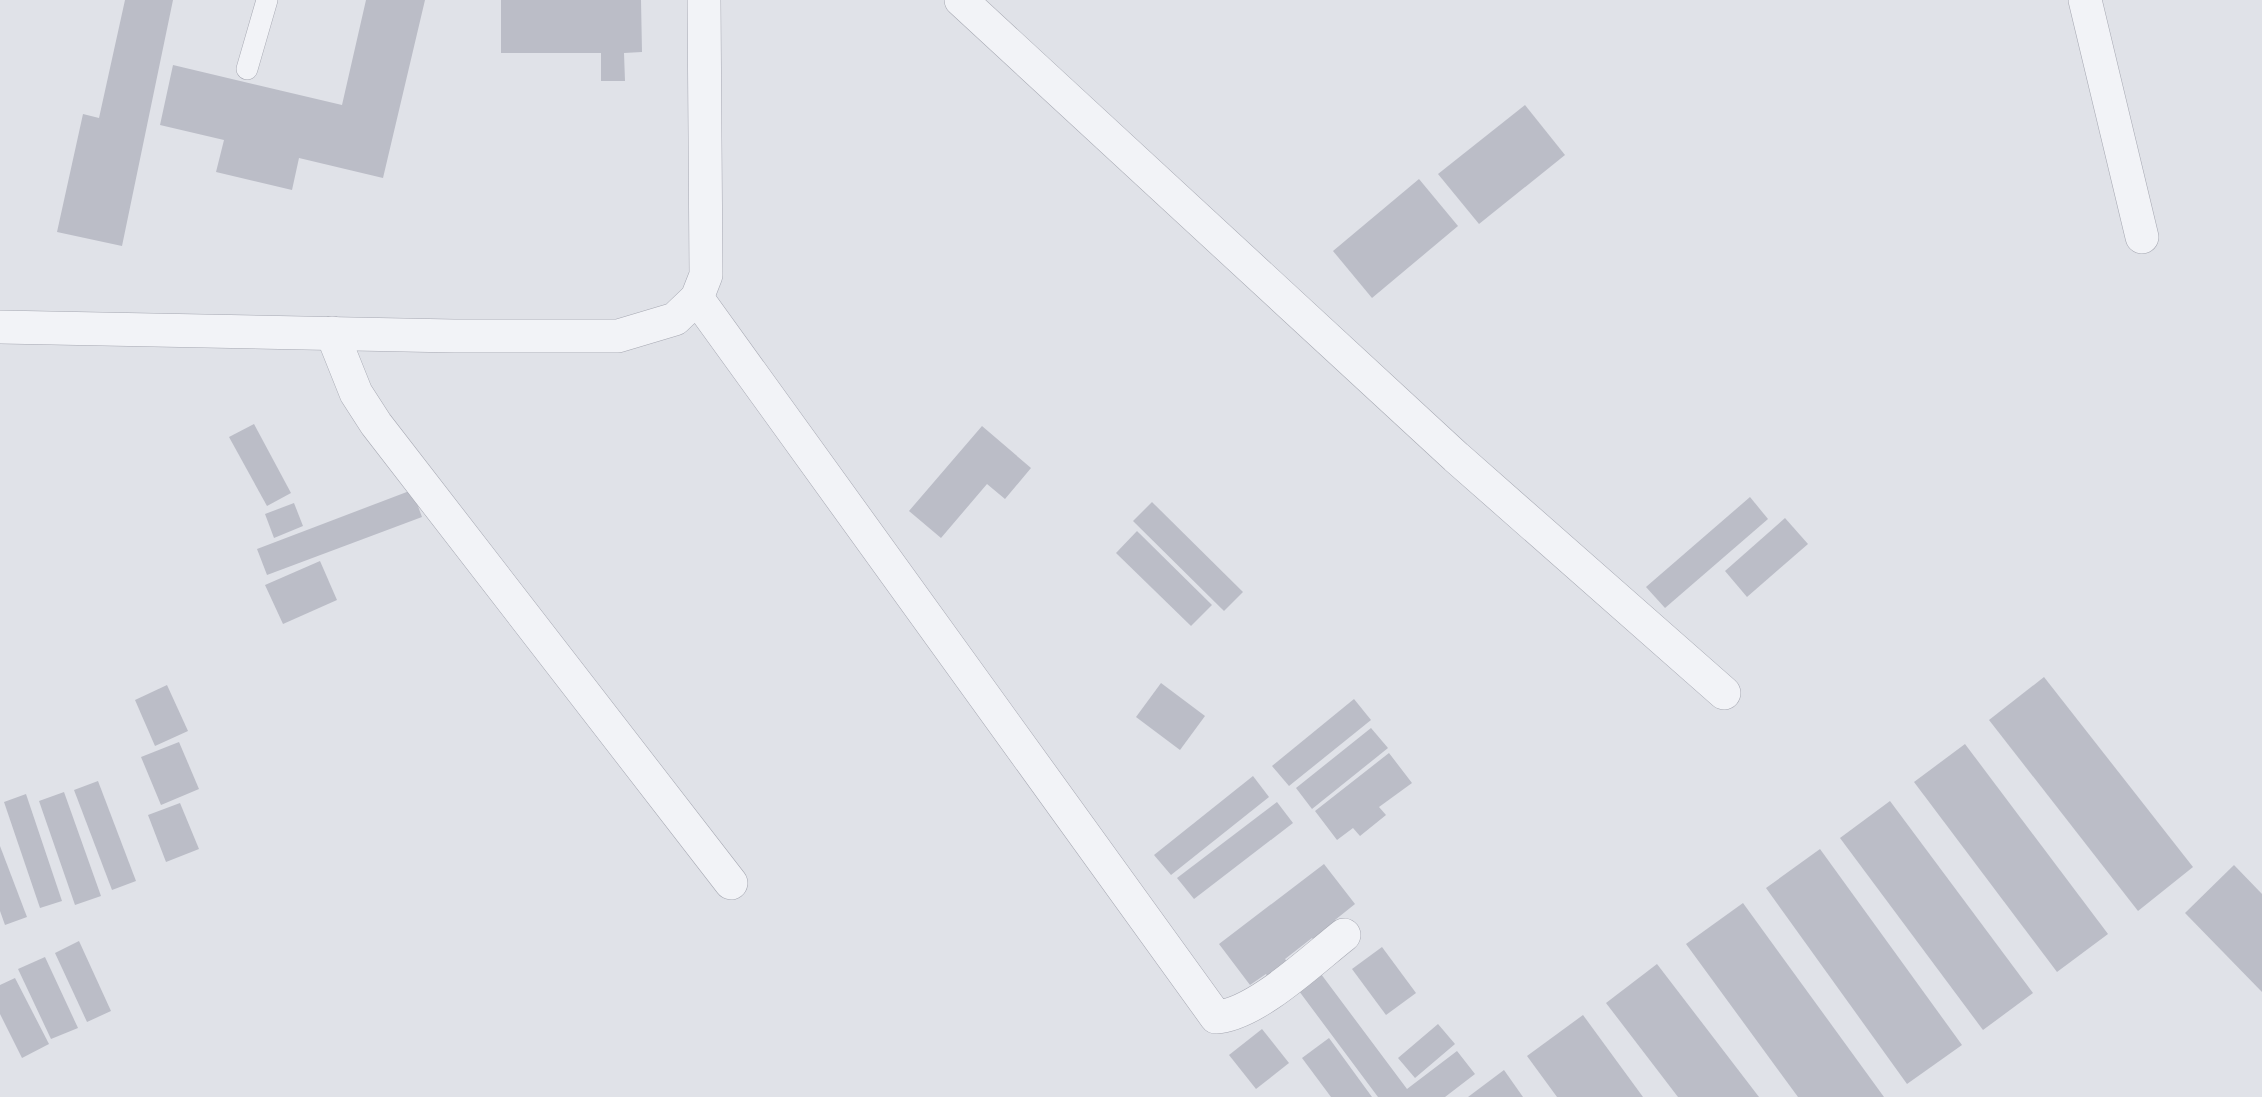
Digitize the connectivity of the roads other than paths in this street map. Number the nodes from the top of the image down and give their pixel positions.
1 (267, 0) edge
2 (704, 0) edge
3 (961, 0) edge
4 (2085, 0) edge
5 (247, 69) dead end
6 (2142, 237) dead end
7 (697, 298) junction
8 (0, 327) edge
9 (332, 333) junction
10 (1724, 693) dead end
11 (731, 883) dead end
12 (1344, 935) dead end

1 - 5 lane
2 - 7 street
3 - 10 street
4 - 6 street
7 - 9 street
7 - 12 street
8 - 9 street
9 - 11 street

